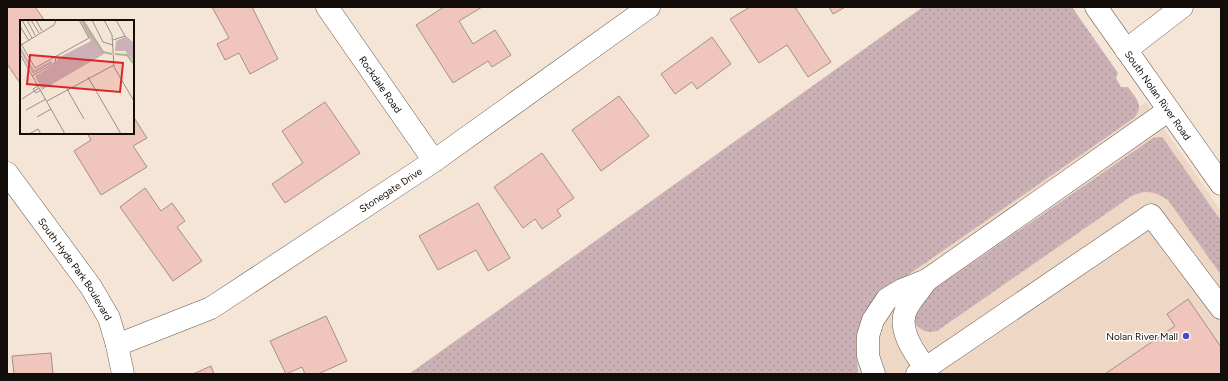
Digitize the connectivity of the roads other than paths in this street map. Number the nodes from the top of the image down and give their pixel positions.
1 (327, 7) edge
2 (649, 7) edge
3 (1096, 7) edge
4 (1182, 7) edge
5 (1126, 50) junction
6 (1169, 110) junction
7 (434, 161) junction
8 (7, 173) edge
9 (1221, 184) edge
10 (927, 280) junction
11 (1221, 308) edge
12 (117, 344) junction
13 (921, 371) edge
14 (123, 374) edge
15 (874, 374) edge

1 - 7 street, Rockdale Road
2 - 7 street, Stonegate Drive
3 - 5 street, South Nolan River Road
4 - 5 street
5 - 6 street, South Nolan River Road
6 - 9 street, South Nolan River Road
6 - 10 street
7 - 12 street, Stonegate Drive
8 - 12 street, South Hyde Park Boulevard
10 - 13 street
10 - 15 street
11 - 13 street
12 - 14 street, South Hyde Park Boulevard

